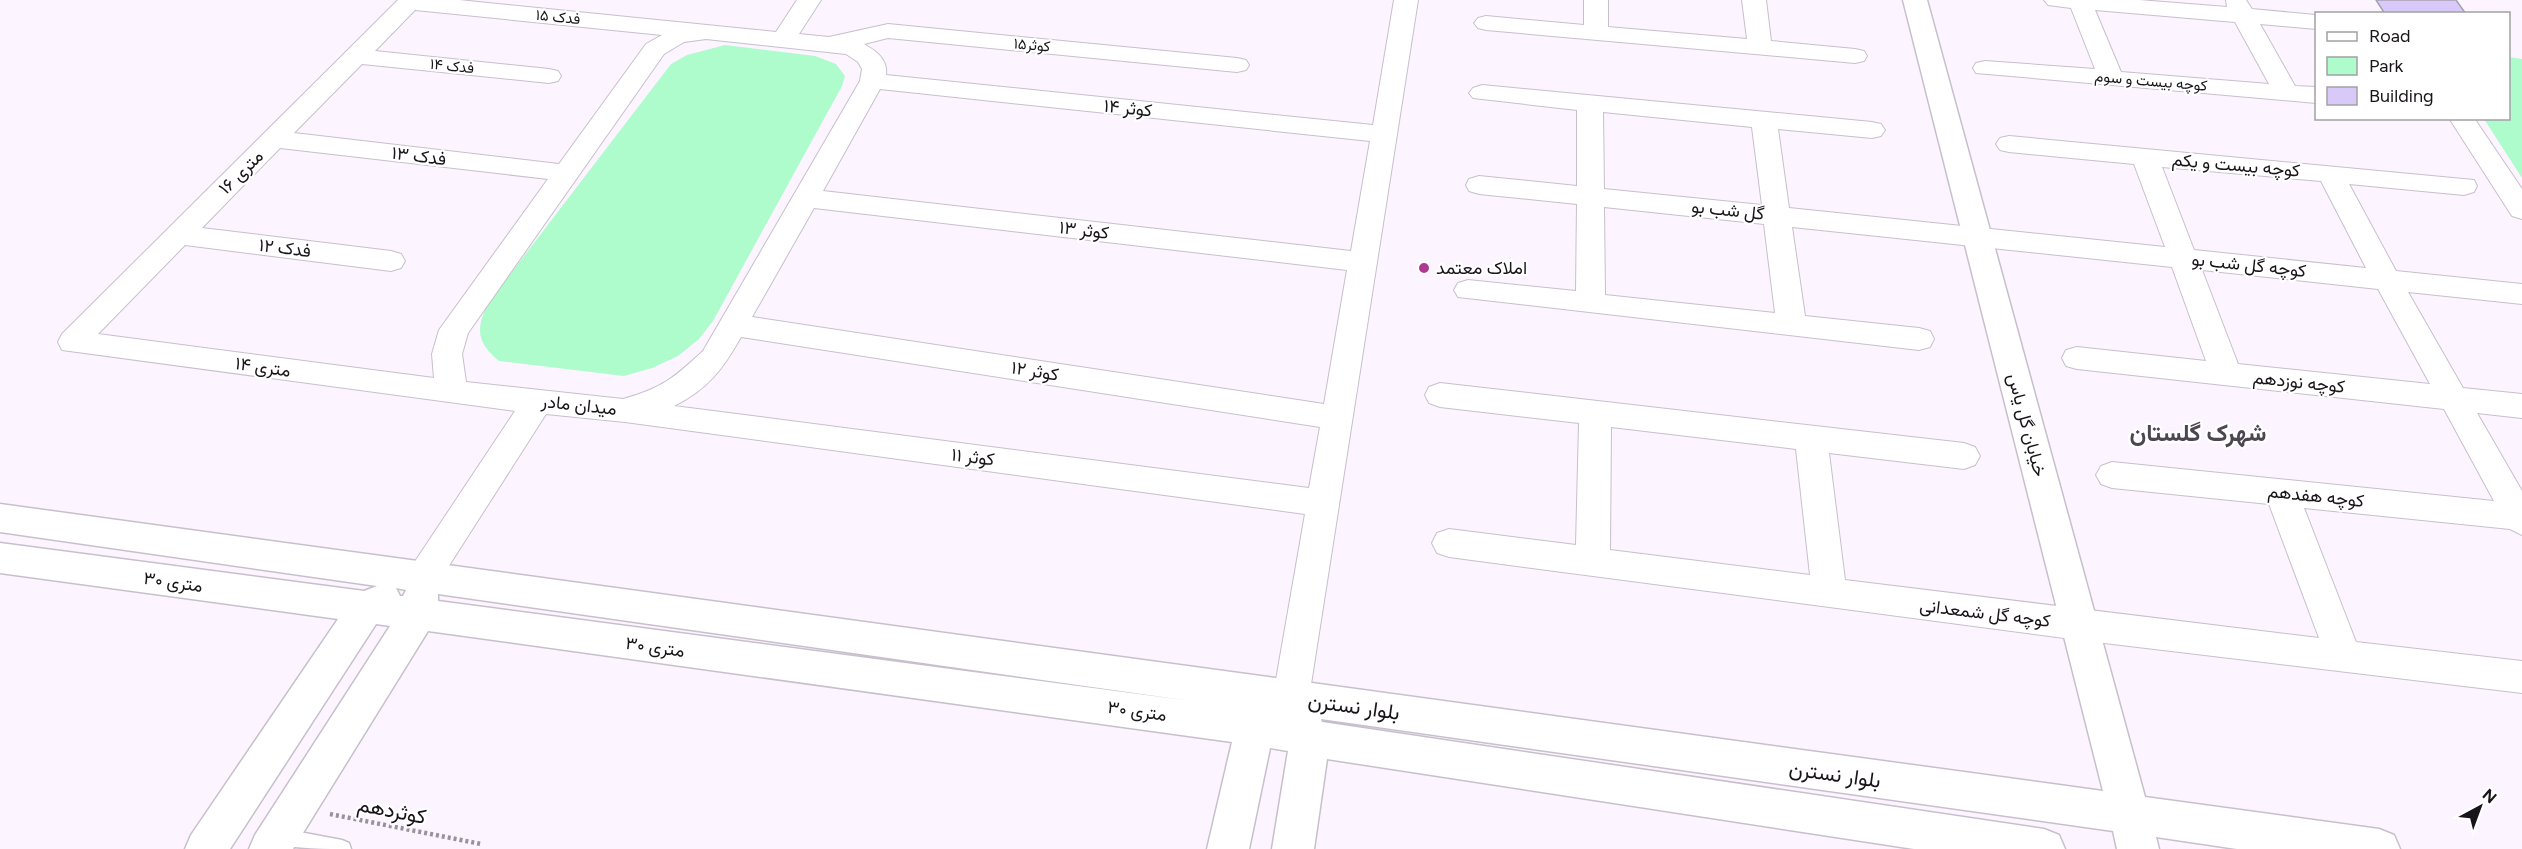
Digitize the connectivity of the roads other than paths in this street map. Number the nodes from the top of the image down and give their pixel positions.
1 (809, 0) edge
2 (1406, 0) edge
3 (1596, 0) edge
4 (1754, 0) edge
5 (1915, 0) edge
6 (2072, 1) edge
7 (409, 2) joint
8 (2240, 8) edge
9 (2315, 22) edge
10 (1486, 23) dead end
11 (707, 32) junction
12 (1596, 33) junction
13 (783, 40) junction
14 (828, 44) junction
15 (1760, 47) junction
16 (356, 56) junction
17 (1856, 56) dead end
18 (1238, 65) dead end
19 (1985, 68) dead end
20 (549, 76) dead end
21 (2111, 78) junction
22 (872, 81) junction
23 (1482, 93) dead end
24 (2287, 93) junction
25 (2315, 95) edge
26 (1590, 104) junction
27 (1764, 120) junction
28 (2462, 120) edge
29 (1872, 130) dead end
30 (1384, 134) junction
31 (273, 139) junction
32 (2009, 144) dead end
33 (2145, 157) junction
34 (566, 173) junction
35 (2330, 174) junction
36 (1479, 185) dead end
37 (2464, 186) dead end
38 (1591, 196) junction
39 (805, 198) junction
40 (2522, 210) edge
41 (1777, 215) junction
42 (179, 234) junction
43 (1977, 236) junction
44 (2183, 258) junction
45 (391, 261) dead end
46 (1363, 262) junction
47 (2386, 280) junction
48 (1468, 290) dead end
49 (2522, 294) edge
50 (1591, 303) junction
51 (734, 325) junction
52 (1791, 325) junction
53 (1919, 339) dead end
54 (73, 342) joint
55 (2077, 358) dead end
56 (2227, 375) junction
57 (454, 392) junction
58 (1440, 395) dead end
59 (2455, 399) junction
60 (538, 402) junction
61 (2522, 406) edge
62 (623, 411) junction
63 (1595, 413) junction
64 (1337, 418) junction
65 (1811, 438) junction
66 (1964, 456) dead end
67 (2112, 475) dead end
68 (2281, 492) junction
69 (1323, 503) junction
70 (0, 518) edge
71 (2521, 519) edge
72 (1449, 543) dead end
73 (0, 558) edge
74 (1593, 562) junction
75 (424, 576) junction
76 (1829, 593) junction
77 (366, 608) junction
78 (418, 615) junction
79 (2079, 626) junction
80 (2344, 656) junction
81 (2522, 677) edge
82 (1291, 697) junction
83 (1255, 727) junction
84 (1310, 738) junction
85 (282, 831) edge
86 (2134, 832) edge
87 (206, 849) edge
88 (342, 849) edge
89 (1228, 849) edge
90 (1293, 849) edge
91 (2044, 849) edge
92 (2379, 849) edge

1 - 13 street
2 - 30 street
3 - 12 street
4 - 15 street
5 - 43 street, خیابان گل یاس
6 - 8 street
6 - 21 street
7 - 11 street, فدک ۱۵
7 - 16 street, ۱۶ متری
8 - 9 street
8 - 24 street
10 - 12 street
11 - 13 street
11 - 34 street
12 - 15 street
13 - 14 street
14 - 18 street, کوثر۱۵
14 - 22 street
15 - 17 street
16 - 20 street, فدک ۱۴
16 - 31 street, ۱۶ متری
19 - 21 street, کوچه بیست و سوم
21 - 24 street, کوچه بیست و سوم
22 - 30 street, کوثر ۱۴
22 - 39 street, میدان مادر
23 - 26 street
24 - 25 street, کوچه بیست و سوم
26 - 27 street
26 - 38 street
27 - 29 street
27 - 41 street
28 - 40 street
30 - 46 street
31 - 34 street, فدک ۱۳
31 - 42 street, ۱۶ متری
32 - 33 street, کوچه بیست و یکم
33 - 35 street, کوچه بیست و یکم
33 - 44 street
34 - 57 street
35 - 37 street, کوچه بیست و یکم
35 - 47 street
36 - 38 street, گل شب بو
38 - 41 street, گل شب بو
38 - 50 street
39 - 46 street, کوثر ۱۳
39 - 51 street, میدان مادر
41 - 43 street, گل شب بو
41 - 52 street
42 - 45 street, فدک ۱۲
42 - 54 street, ۱۶ متری
43 - 44 street, کوچه گل شب بو
43 - 79 street, خیابان گل یاس
44 - 47 street, کوچه گل شب بو
44 - 56 street
46 - 64 street
47 - 49 street, کوچه گل شب بو
47 - 59 street
48 - 50 street
50 - 52 street
51 - 62 street, میدان مادر
51 - 64 street, کوثر ۱۲
52 - 53 street
54 - 57 street, ۱۴ متری
55 - 56 street, کوچه نوزدهم
56 - 59 street, کوچه نوزدهم
57 - 60 street, میدان مادر
58 - 63 street
59 - 61 street, کوچه نوزدهم
59 - 71 street
60 - 62 street, میدان مادر
60 - 75 street
62 - 69 street, کوثر ۱۱
63 - 65 street
63 - 74 street
64 - 69 street
65 - 66 street
65 - 76 street
67 - 68 street, کوچه هفدهم
68 - 71 street, کوچه هفدهم
68 - 80 street
69 - 82 street
70 - 75 street, ۳۰ متری
72 - 74 street, کوچه گل شمعدانی
73 - 77 street, ۳۰ متری
74 - 76 street, کوچه گل شمعدانی
75 - 77 street
75 - 78 street
75 - 82 street, ۳۰ متری
76 - 79 street, کوچه گل شمعدانی
77 - 78 street, ۳۰ متری
77 - 87 street
78 - 83 street, ۳۰ متری
78 - 85 street
79 - 80 street, کوچه گل شمعدانی
79 - 86 street, خیابان گل یاس
80 - 81 street, کوچه گل شمعدانی
82 - 83 street
82 - 84 street
82 - 86 street, بلوار نسترن
83 - 84 street, ۳۰ متری
83 - 89 street
84 - 90 street
84 - 91 street, بلوار نسترن
85 - 88 lane
86 - 92 street, بلوار نسترن

